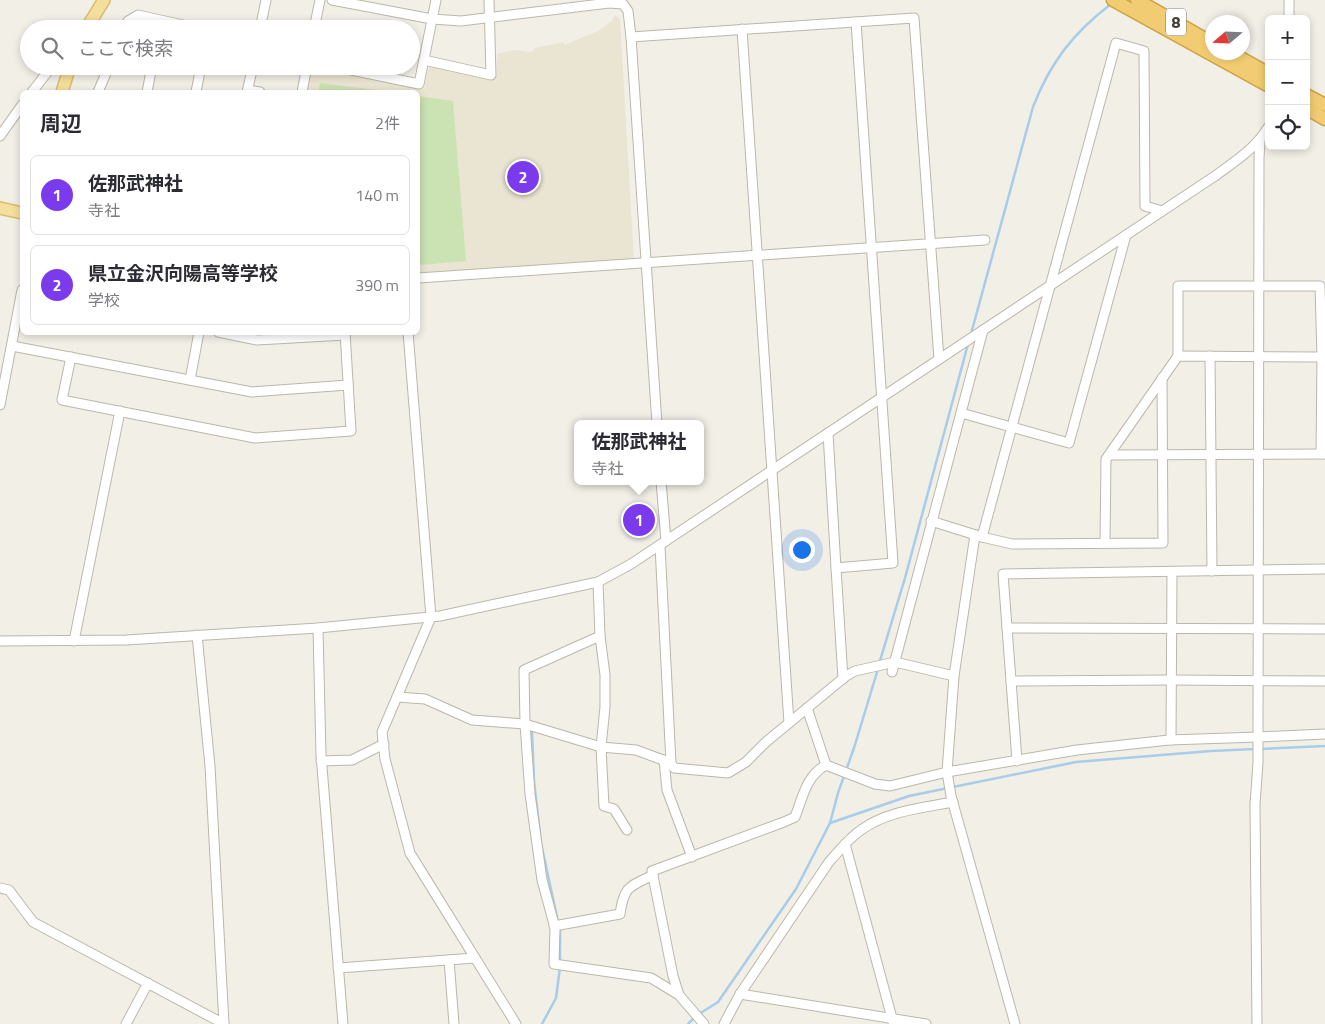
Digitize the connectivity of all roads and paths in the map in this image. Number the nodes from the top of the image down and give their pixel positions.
1 (104, 0) edge
2 (266, 0) edge
3 (320, 0) edge
4 (332, 0) edge
5 (436, 0) edge
6 (489, 0) edge
7 (1113, 0) edge
8 (1289, 0) edge
9 (623, 2) edge
10 (1135, 3) edge
11 (1289, 15) edge
12 (491, 16) junction
13 (432, 19) junction
14 (92, 20) edge
15 (130, 20) edge
16 (150, 20) edge
17 (262, 20) edge
18 (316, 20) edge
19 (856, 22) junction
20 (742, 30) junction
21 (631, 37) junction
22 (1205, 39) edge
23 (424, 60) junction
24 (1244, 60) edge
25 (1265, 72) edge
26 (45, 75) edge
27 (67, 75) edge
28 (105, 75) edge
29 (150, 75) edge
30 (200, 75) edge
31 (251, 75) edge
32 (305, 75) edge
33 (376, 75) edge
34 (1265, 84) edge
35 (34, 90) edge
36 (63, 90) edge
37 (99, 90) edge
38 (146, 90) edge
39 (196, 90) edge
40 (248, 90) edge
41 (302, 90) edge
42 (1310, 97) edge
43 (1325, 105) edge
44 (20, 108) edge
45 (1310, 110) edge
46 (1325, 119) edge
47 (1265, 132) edge
48 (0, 136) edge
49 (1260, 140) junction
50 (0, 208) edge
51 (1162, 211) junction
52 (20, 213) edge
53 (1126, 235) junction
54 (985, 240) dead end
55 (932, 244) junction
56 (872, 248) junction
57 (757, 255) junction
58 (646, 262) junction
59 (420, 278) edge
60 (1051, 284) junction
61 (1259, 286) junction
62 (20, 301) edge
63 (982, 331) junction
64 (198, 335) edge
65 (233, 335) edge
66 (330, 335) edge
67 (345, 335) edge
68 (408, 335) edge
69 (12, 346) junction
70 (1178, 356) junction
71 (1210, 356) junction
72 (70, 357) junction
73 (1259, 357) junction
74 (1322, 357) junction
75 (939, 359) junction
76 (1162, 378) junction
77 (190, 380) junction
78 (348, 385) junction
79 (883, 397) junction
80 (0, 405) edge
81 (120, 411) junction
82 (961, 413) junction
83 (657, 420) edge
84 (1012, 428) junction
85 (828, 433) junction
86 (1323, 454) edge
87 (1109, 455) junction
88 (1259, 455) junction
89 (1162, 456) junction
90 (1211, 456) junction
91 (771, 472) junction
92 (661, 485) edge
93 (931, 521) junction
94 (979, 536) junction
95 (1105, 542) junction
96 (663, 543) junction
97 (836, 568) junction
98 (1258, 569) junction
99 (1325, 569) edge
100 (1212, 571) junction
101 (1172, 572) junction
102 (598, 582) junction
103 (431, 617) junction
104 (318, 628) junction
105 (1007, 628) junction
106 (1172, 628) junction
107 (1258, 628) junction
108 (1325, 629) edge
109 (197, 636) junction
110 (600, 636) junction
111 (0, 641) edge
112 (74, 641) junction
113 (893, 666) junction
114 (954, 676) junction
115 (843, 679) junction
116 (1172, 680) junction
117 (1258, 680) junction
118 (1011, 681) junction
119 (1325, 681) edge
120 (397, 696) junction
121 (808, 708) junction
122 (525, 724) junction
123 (789, 724) junction
124 (1325, 734) edge
125 (1258, 739) junction
126 (1171, 740) junction
127 (384, 744) junction
128 (601, 747) junction
129 (321, 761) junction
130 (1017, 761) junction
131 (667, 762) junction
132 (828, 766) junction
133 (947, 774) junction
134 (952, 799) junction
135 (627, 830) dead end
136 (845, 844) junction
137 (692, 857) junction
138 (653, 875) junction
139 (0, 888) edge
140 (554, 926) junction
141 (475, 958) junction
142 (449, 960) junction
143 (338, 968) junction
144 (148, 983) junction
145 (740, 994) junction
146 (681, 996) junction
147 (892, 1021) edge
148 (126, 1024) edge
149 (224, 1024) edge
150 (343, 1024) edge
151 (454, 1024) edge
152 (516, 1024) edge
153 (704, 1024) edge
154 (724, 1024) edge
155 (926, 1024) edge
156 (1015, 1024) edge
157 (1257, 1024) edge

1 - 14 main road
2 - 17 street
3 - 18 street
4 - 13 street
5 - 13 street
6 - 12 street
7 - 10 highway, 8
8 - 11 street
9 - 12 street
9 - 21 street
10 - 22 highway, 8
10 - 34 highway, 8
12 - 13 street
12 - 23 street
13 - 23 street
15 - 16 street
19 - 20 street
19 - 55 street
19 - 56 street
20 - 21 street
20 - 57 street
21 - 58 street
23 - 33 street
24 - 25 highway
26 - 35 street
27 - 36 main road
28 - 37 street
29 - 38 street
30 - 39 street
31 - 40 street
32 - 41 street
42 - 43 highway
44 - 48 street
45 - 46 highway
47 - 49 street
49 - 51 street
49 - 61 street
50 - 52 main road
51 - 53 street
51 - 60 street
53 - 60 street
53 - 84 street
54 - 55 street
55 - 56 street
55 - 75 street
56 - 57 street
56 - 79 street
57 - 58 street
57 - 91 street
58 - 59 street
58 - 83 street
60 - 63 street
60 - 84 street
61 - 70 street
61 - 73 street
61 - 74 street
62 - 69 street
63 - 75 street
63 - 82 street
64 - 77 street
65 - 66 street
67 - 78 street
68 - 103 street
69 - 72 street
69 - 80 street
70 - 71 street
70 - 76 street
71 - 73 street
71 - 90 street
72 - 77 street
72 - 81 street
73 - 74 street
73 - 88 street
74 - 86 street
75 - 79 street
76 - 87 street
76 - 89 street
77 - 78 street
78 - 81 street
79 - 85 street
79 - 97 street
81 - 112 street
82 - 84 street
82 - 93 street
84 - 94 street
85 - 91 street
85 - 97 street
86 - 88 street
87 - 89 street
87 - 95 street
88 - 90 street
88 - 98 street
89 - 90 street
89 - 95 street
90 - 100 street
91 - 96 street
91 - 123 street
92 - 96 street
93 - 94 street
93 - 113 street
94 - 95 street
94 - 114 street
96 - 102 street
96 - 131 street
97 - 115 street
98 - 99 street
98 - 100 street
98 - 107 street
100 - 101 street
101 - 105 street
101 - 106 street
102 - 103 street
102 - 110 street
103 - 104 street
103 - 120 street
104 - 109 street
104 - 129 street
105 - 106 street
105 - 118 street
106 - 107 street
106 - 116 street
107 - 108 street
107 - 117 street
109 - 112 street
109 - 149 street
110 - 122 street
110 - 128 street
111 - 112 street
113 - 114 street
113 - 115 street
114 - 133 street
115 - 121 street
116 - 117 street
116 - 118 street
116 - 126 street
117 - 119 street
117 - 125 street
118 - 130 street
120 - 122 street
120 - 127 street
121 - 123 street
121 - 132 street
122 - 128 street
122 - 140 street
123 - 131 street
124 - 125 street
125 - 126 street
125 - 157 street
126 - 130 street
127 - 129 street
127 - 141 street
128 - 131 street
128 - 135 street
129 - 143 street
130 - 133 street
131 - 137 street
132 - 133 street
132 - 137 street
133 - 134 street
134 - 136 street
134 - 156 street
136 - 145 street
136 - 147 street
137 - 138 street
138 - 140 street
138 - 146 street
139 - 144 street
140 - 146 street
141 - 142 street
141 - 152 street
142 - 143 street
142 - 151 street
143 - 150 street
144 - 148 street
144 - 149 street
145 - 147 street
145 - 154 street
146 - 153 street
147 - 155 street

